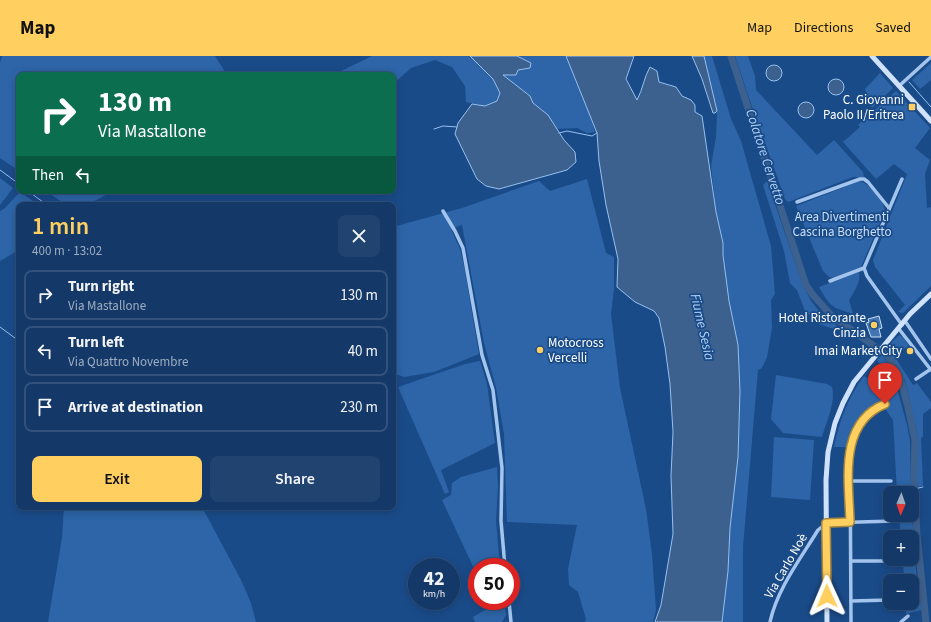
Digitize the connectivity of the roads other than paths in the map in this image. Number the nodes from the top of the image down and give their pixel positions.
1 (872, 56) edge
2 (931, 58) edge
3 (899, 86) junction
4 (931, 122) edge
5 (902, 178) dead end
6 (797, 202) dead end
7 (889, 208) junction
8 (443, 211) dead end
9 (864, 268) junction
10 (830, 281) dead end
11 (931, 294) edge
12 (902, 325) junction
13 (931, 359) edge
14 (931, 369) edge
15 (916, 379) dead end
16 (885, 404) dead end
17 (849, 481) junction
18 (892, 481) dead end
19 (883, 521) edge
20 (850, 522) junction
21 (826, 525) junction
22 (504, 558) edge
23 (850, 561) junction
24 (883, 561) edge
25 (883, 600) edge
26 (851, 601) junction
27 (510, 610) edge
28 (908, 616) dead end
29 (511, 622) edge
30 (770, 622) edge
31 (827, 622) edge
32 (851, 622) edge
33 (900, 622) edge

1 - 3 main road
2 - 3 street
3 - 4 main road
5 - 7 street
6 - 7 street
7 - 9 street
8 - 22 street
9 - 10 street
9 - 12 street
11 - 12 main road
12 - 13 street
12 - 14 street
12 - 21 main road
14 - 15 street
16 - 17 street
17 - 18 street
17 - 20 street
19 - 20 street
20 - 21 street
20 - 23 street
21 - 30 street, Via Carlo Noè
21 - 31 main road
23 - 24 street
23 - 26 street
25 - 26 street
26 - 32 street
27 - 29 street
28 - 33 street

